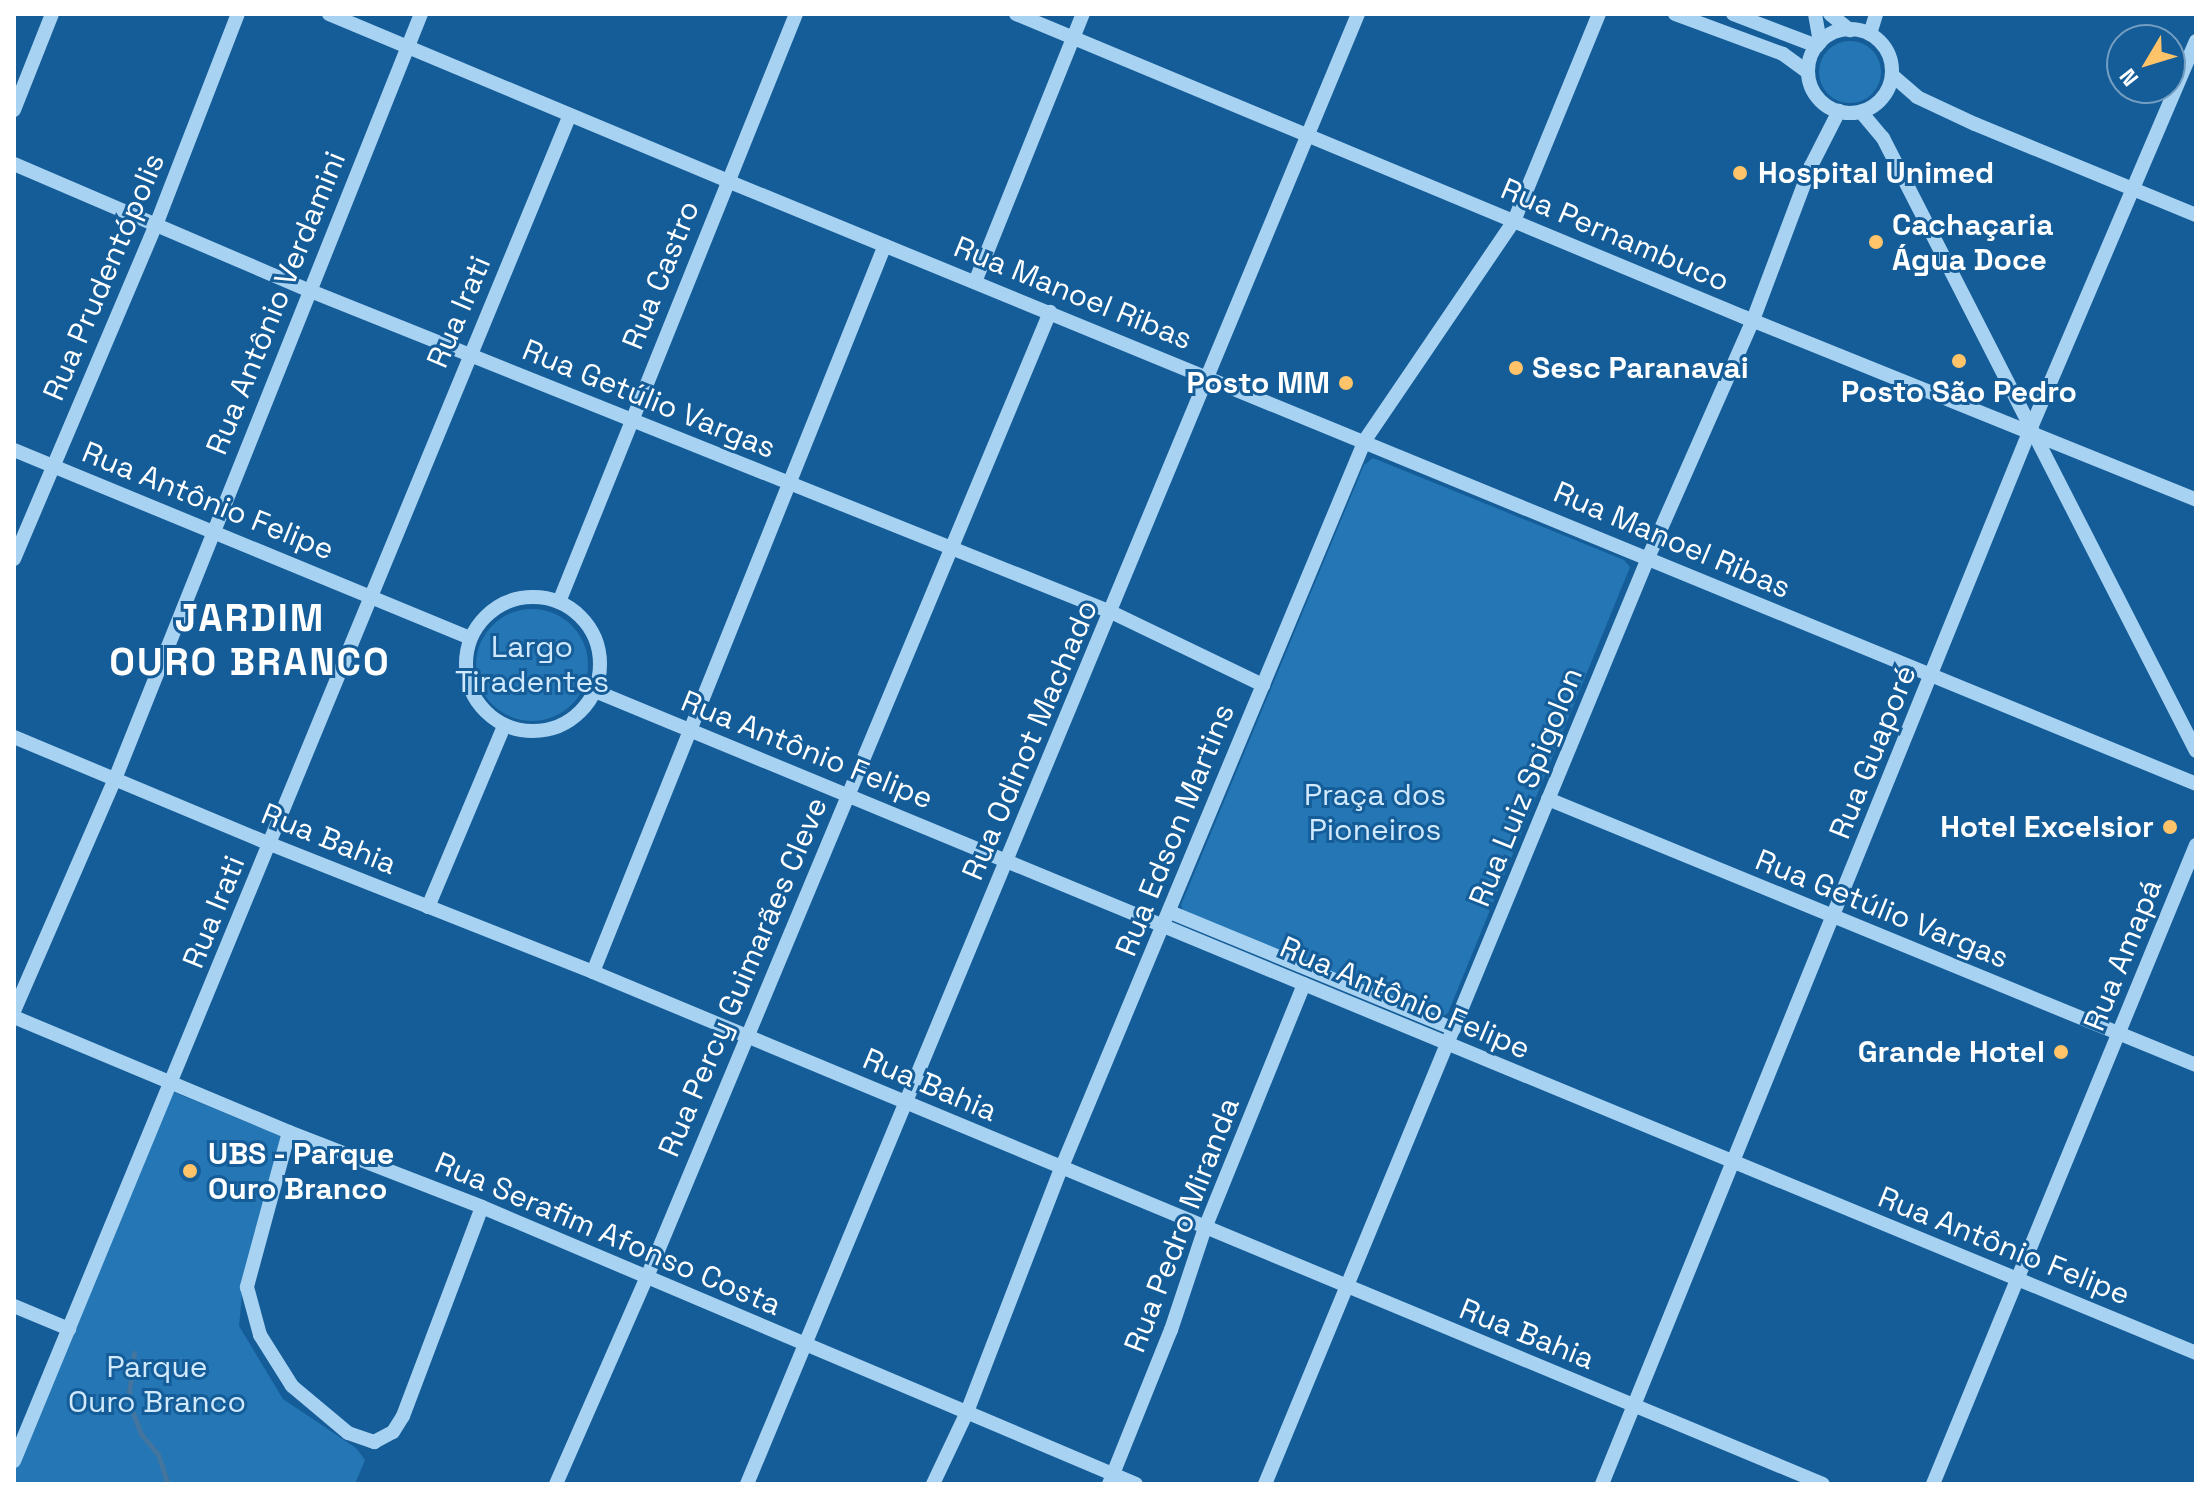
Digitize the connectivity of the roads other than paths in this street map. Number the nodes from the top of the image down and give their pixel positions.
1 (52, 14) edge
2 (238, 14) edge
3 (329, 14) edge
4 (421, 14) edge
5 (796, 14) edge
6 (1016, 14) edge
7 (1083, 14) edge
8 (1358, 14) edge
9 (1599, 14) edge
10 (1675, 14) edge
11 (1733, 14) edge
12 (1815, 14) edge
13 (1830, 14) edge
14 (1876, 14) edge
15 (1850, 30) junction
16 (1870, 34) junction
17 (1073, 38) junction
18 (2196, 43) edge
19 (1819, 44) junction
20 (407, 46) junction
21 (1808, 72) junction
22 (1892, 75) junction
23 (14, 110) edge
24 (1839, 111) junction
25 (1861, 112) junction
26 (570, 115) junction
27 (1309, 136) junction
28 (14, 164) edge
29 (726, 181) junction
30 (2134, 190) junction
31 (2196, 215) edge
32 (1514, 221) junction
33 (156, 225) junction
34 (885, 245) junction
35 (975, 282) junction
36 (308, 290) junction
37 (1050, 312) junction
38 (1753, 320) junction
39 (469, 354) junction
40 (1209, 376) junction
41 (631, 419) junction
42 (2030, 430) junction
43 (1365, 440) junction
44 (14, 450) edge
45 (52, 465) junction
46 (789, 483) junction
47 (2196, 500) edge
48 (213, 530) junction
49 (951, 548) junction
50 (1648, 558) junction
51 (14, 559) edge
52 (372, 597) junction
53 (559, 602) junction
54 (1111, 612) junction
55 (470, 638) junction
56 (1932, 676) junction
57 (1263, 685) junction
58 (595, 691) junction
59 (504, 726) junction
60 (688, 729) junction
61 (14, 737) edge
62 (2196, 751) edge
63 (115, 779) junction
64 (2196, 784) edge
65 (847, 795) junction
66 (1548, 799) junction
67 (270, 844) junction
68 (2196, 845) edge
69 (1007, 861) junction
70 (428, 907) junction
71 (1170, 912) junction
72 (1833, 917) junction
73 (1164, 926) junction
74 (593, 972) junction
75 (1304, 984) junction
76 (14, 1011) edge
77 (14, 1017) edge
78 (1454, 1029) junction
79 (2119, 1034) junction
80 (747, 1037) junction
81 (1447, 1044) junction
82 (2196, 1065) edge
83 (172, 1082) junction
84 (904, 1101) junction
85 (289, 1132) junction
86 (1732, 1162) junction
87 (1061, 1169) junction
88 (482, 1207) junction
89 (1205, 1228) junction
90 (647, 1277) junction
91 (2016, 1280) junction
92 (1347, 1288) junction
93 (14, 1306) edge
94 (69, 1329) junction
95 (806, 1345) junction
96 (2196, 1353) edge
97 (1633, 1405) junction
98 (967, 1412) junction
99 (14, 1461) edge
100 (1111, 1479) edge
101 (556, 1484) edge
102 (747, 1484) edge
103 (933, 1484) edge
104 (1136, 1484) edge
105 (1265, 1484) edge
106 (1602, 1484) edge
107 (1823, 1484) edge
108 (1933, 1484) edge

1 - 23 street
2 - 33 street, Rua Prudentópolis
3 - 20 street, Rua Manoel Ribas
4 - 20 street, Rua Antônio Verdamini
5 - 29 street, Rua Castro
6 - 17 street, Rua Pernambuco
7 - 17 street
8 - 27 street, Rua Odinot Machado
9 - 32 street, Rua Edson Martins
10 - 21 street
11 - 19 street
12 - 19 street
13 - 15 street
14 - 16 street
15 - 16 street
15 - 19 street
16 - 22 street
17 - 27 street, Rua Pernambuco
17 - 35 street
18 - 30 street, Rua Guaporé
19 - 21 street
20 - 26 street, Rua Manoel Ribas
20 - 36 street, Rua Antônio Verdamini
21 - 24 street
22 - 25 street
22 - 30 street
24 - 25 street
24 - 38 street, Rua Luiz Spigolon
25 - 42 street
26 - 29 street, Rua Manoel Ribas
26 - 39 street, Rua Irati
27 - 32 street, Rua Pernambuco
27 - 40 street, Rua Odinot Machado
28 - 33 street, Rua Getúlio Vargas
29 - 34 street, Rua Manoel Ribas
29 - 41 street, Rua Castro
30 - 31 street
30 - 42 street, Rua Guaporé
32 - 38 street, Rua Pernambuco
32 - 43 street, Rua Edson Martins
33 - 36 street, Rua Getúlio Vargas
33 - 45 street, Rua Prudentópolis
34 - 35 street, Rua Manoel Ribas
34 - 46 street
35 - 37 street, Rua Manoel Ribas
36 - 39 street, Rua Getúlio Vargas
36 - 48 street, Rua Antônio Verdamini
37 - 40 street, Rua Manoel Ribas
37 - 49 street, Rua Percy Guimarães Cleve
38 - 42 street, Rua Pernambuco
38 - 50 street, Rua Luiz Spigolon
39 - 41 street, Rua Getúlio Vargas
39 - 52 street, Rua Irati
40 - 43 street, Rua Manoel Ribas
40 - 54 street, Rua Odinot Machado
41 - 46 street, Rua Getúlio Vargas
41 - 53 street, Rua Castro
42 - 47 street, Rua Pernambuco
42 - 56 street, Rua Guaporé
42 - 62 street
43 - 50 street, Rua Manoel Ribas
43 - 57 street, Rua Edson Martins
44 - 45 street, Rua Antônio Felipe
45 - 48 street, Rua Antônio Felipe
45 - 51 street, Rua Prudentópolis
46 - 49 street, Rua Getúlio Vargas
46 - 60 street
48 - 52 street, Rua Antônio Felipe
48 - 63 street, Rua Antônio Verdamini
49 - 54 street, Rua Getúlio Vargas
49 - 65 street, Rua Percy Guimarães Cleve
50 - 56 street, Rua Manoel Ribas
50 - 66 street, Rua Luiz Spigolon
52 - 55 street, Rua Antônio Felipe
52 - 67 street, Rua Irati
53 - 55 street
53 - 58 street
54 - 57 street, Rua Getúlio Vargas
54 - 69 street, Rua Odinot Machado
55 - 59 street
56 - 64 street, Rua Manoel Ribas
56 - 72 street, Rua Guaporé
57 - 71 street, Rua Edson Martins
58 - 59 street
58 - 60 street, Rua Antônio Felipe
59 - 70 street
60 - 65 street, Rua Antônio Felipe
60 - 74 street
61 - 63 street, Rua Bahia
63 - 67 street, Rua Bahia
63 - 76 street, Rua Antônio Verdamini
65 - 69 street, Rua Antônio Felipe
65 - 80 street, Rua Percy Guimarães Cleve
66 - 72 street, Rua Getúlio Vargas
66 - 78 street, Rua Luiz Spigolon
67 - 70 street, Rua Bahia
67 - 83 street, Rua Irati
68 - 79 street, Rua Amapá
69 - 73 street, Rua Antônio Felipe
69 - 84 street, Rua Odinot Machado
70 - 74 street, Rua Bahia
71 - 73 street, Rua Edson Martins
71 - 78 street, Rua Antônio Felipe
72 - 79 street, Rua Getúlio Vargas
72 - 86 street, Rua Guaporé
73 - 75 street, Rua Antônio Felipe
73 - 87 street, Rua Edson Martins
74 - 80 street, Rua Bahia
75 - 81 street, Rua Antônio Felipe
75 - 89 street, Rua Pedro Miranda
77 - 83 street, Rua Serafim Afonso Costa
78 - 81 street, Rua Luiz Spigolon
79 - 82 street, Rua Getúlio Vargas
79 - 91 street, Rua Amapá
80 - 84 street, Rua Bahia
80 - 90 street, Rua Percy Guimarães Cleve
81 - 86 street, Rua Antônio Felipe
81 - 92 street, Rua Luiz Spigolon
83 - 85 street, Rua Serafim Afonso Costa
83 - 94 street, Rua Irati
84 - 87 street, Rua Bahia
84 - 95 street, Rua Odinot Machado
85 - 88 street, Rua Serafim Afonso Costa
85 - 88 street
86 - 91 street, Rua Antônio Felipe
86 - 97 street, Rua Guaporé
87 - 89 street, Rua Bahia
87 - 98 street, Rua Edson Martins
88 - 90 street, Rua Serafim Afonso Costa
89 - 92 street, Rua Bahia
89 - 100 street, Rua Pedro Miranda
90 - 95 street, Rua Serafim Afonso Costa
90 - 101 street, Rua Percy Guimarães Cleve
91 - 96 street, Rua Antônio Felipe
91 - 108 street, Rua Amapá
92 - 97 street, Rua Bahia
92 - 105 street, Rua Luiz Spigolon
93 - 94 street
94 - 99 street, Rua Irati
95 - 98 street, Rua Serafim Afonso Costa
95 - 102 street, Rua Odinot Machado
97 - 106 street, Rua Guaporé
97 - 107 street, Rua Bahia
98 - 100 street, Rua Serafim Afonso Costa
98 - 103 street, Rua Edson Martins
100 - 104 street, Rua Serafim Afonso Costa

